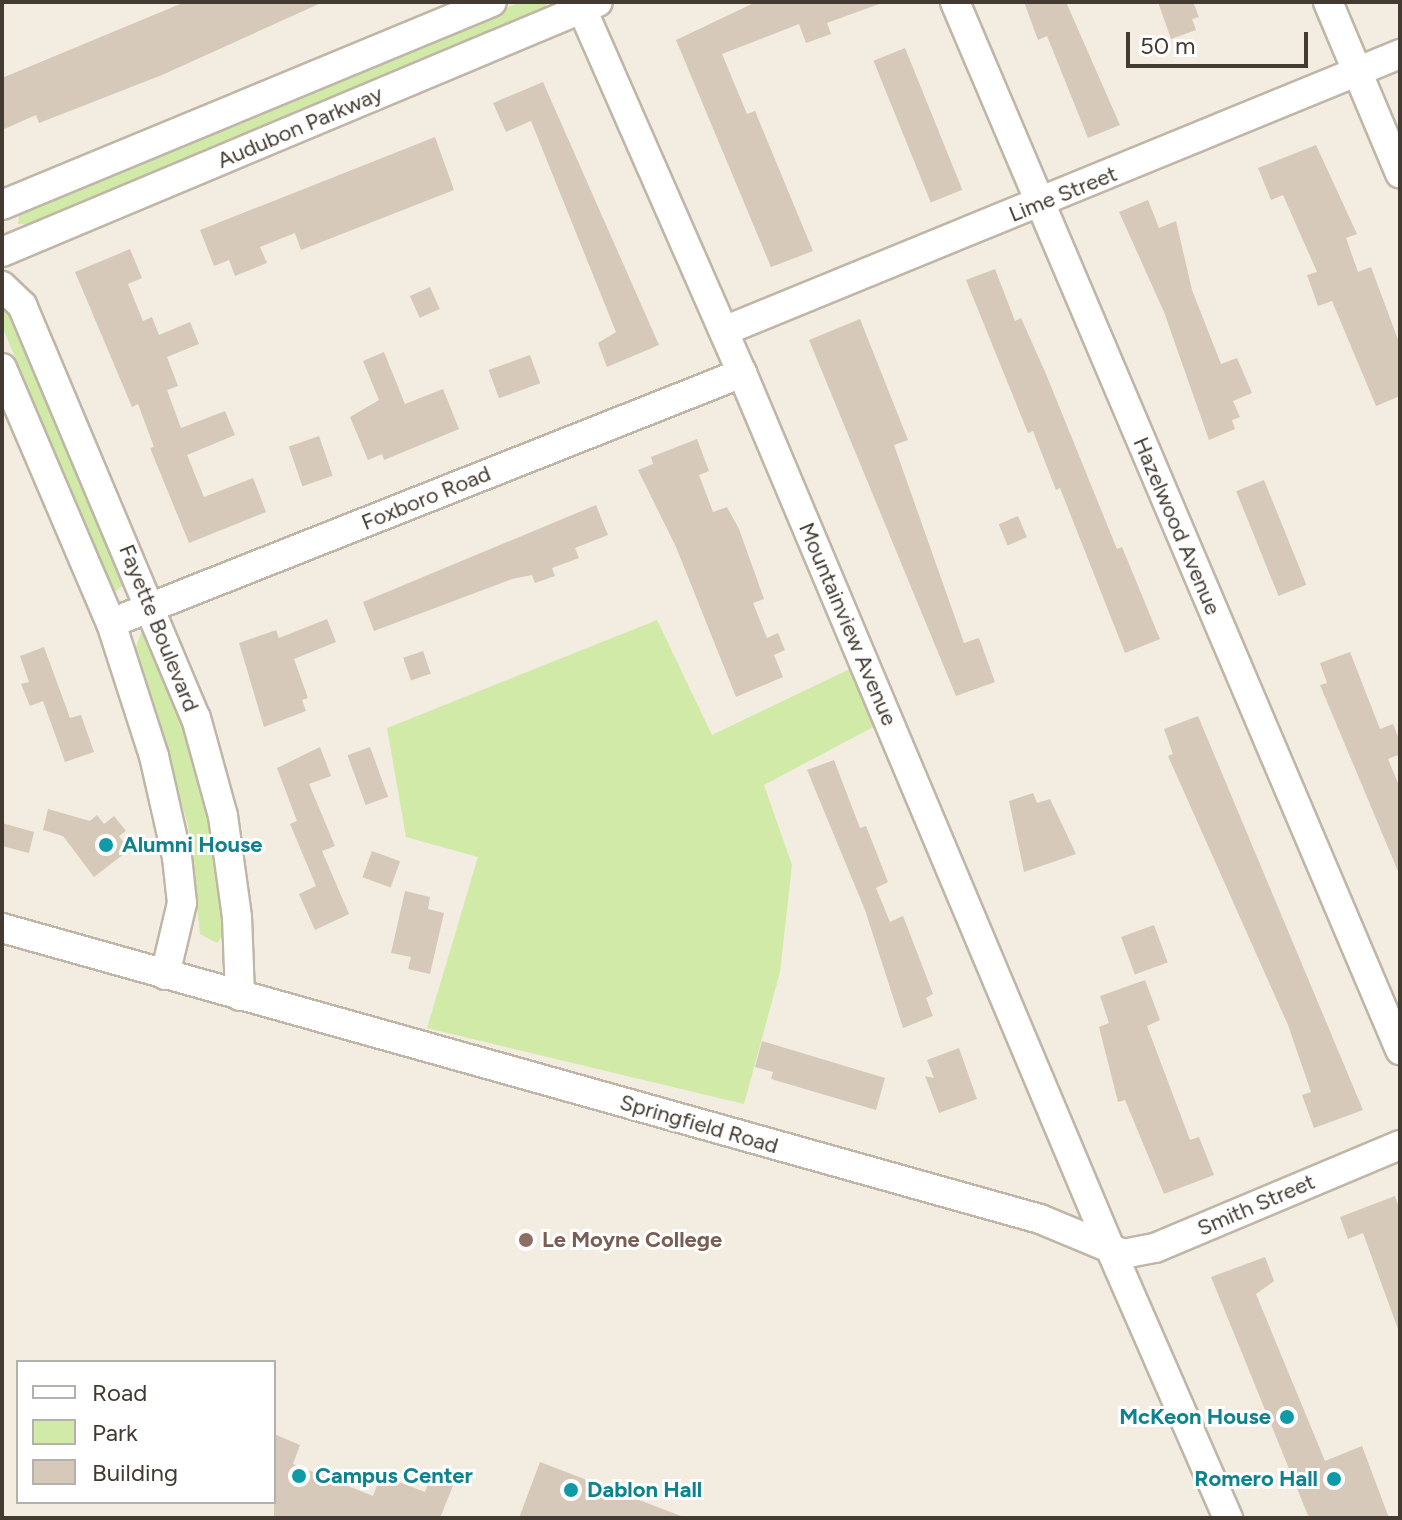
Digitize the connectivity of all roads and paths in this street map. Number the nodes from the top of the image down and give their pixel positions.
1 (492, 2) edge
2 (955, 2) edge
3 (1328, 2) edge
4 (586, 4) edge
5 (1400, 54) edge
6 (1357, 72) junction
7 (1400, 173) edge
8 (1041, 204) junction
9 (2, 205) edge
10 (2, 252) edge
11 (2, 286) edge
12 (724, 331) junction
13 (2, 368) edge
14 (742, 373) junction
15 (153, 607) junction
16 (111, 623) junction
17 (2, 928) edge
18 (165, 975) junction
19 (240, 996) junction
20 (1400, 1050) edge
21 (1400, 1145) edge
22 (1110, 1248) junction
23 (1228, 1518) edge

1 - 9 street, Audubon Parkway
2 - 8 street, Hazelwood Avenue
3 - 6 street
4 - 10 street, Audubon Parkway
4 - 12 street, Mountainview Avenue
5 - 6 street, Lime Street
6 - 7 street
6 - 8 street, Lime Street
8 - 12 street, Lime Street
8 - 20 street, Hazelwood Avenue
11 - 15 street, Fayette Boulevard
12 - 14 street, Mountainview Avenue
13 - 16 street, Fayette Boulevard
14 - 15 street, Foxboro Road
14 - 22 street, Mountainview Avenue
15 - 16 street, Foxboro Road
15 - 19 street, Fayette Boulevard
16 - 18 street, Fayette Boulevard
17 - 18 street, Springfield Road
18 - 19 street, Springfield Road
19 - 22 street, Springfield Road
21 - 22 street, Smith Street
22 - 23 street

